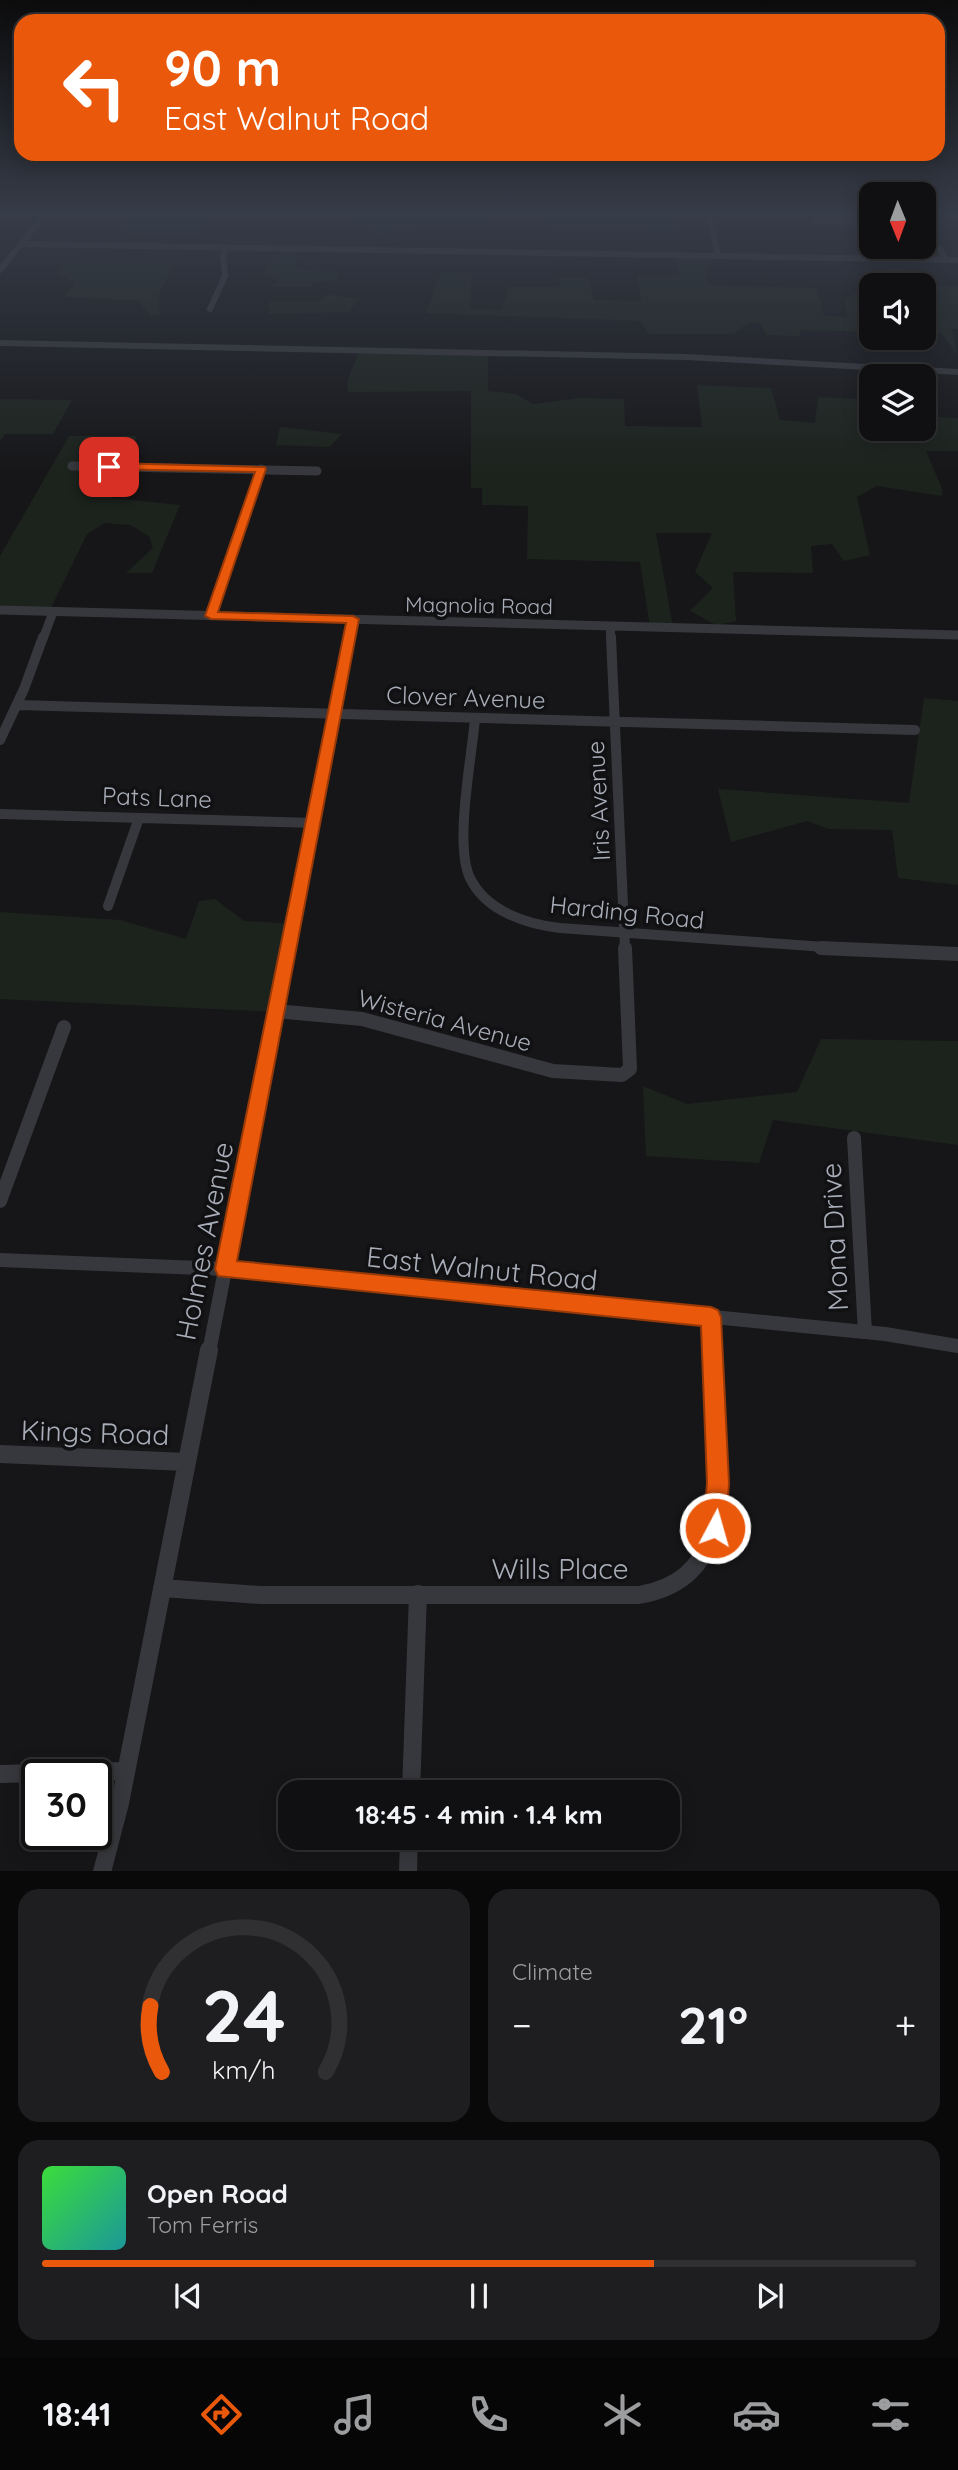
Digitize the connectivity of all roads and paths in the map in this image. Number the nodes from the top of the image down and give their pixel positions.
1 (214, 300) edge
2 (210, 309) dead end
3 (0, 344) edge
4 (958, 372) edge
5 (72, 466) dead end
6 (261, 469) junction
7 (317, 471) dead end
8 (0, 610) edge
9 (53, 612) junction
10 (211, 616) junction
11 (353, 619) junction
12 (610, 626) junction
13 (958, 635) edge
14 (17, 705) junction
15 (335, 714) junction
16 (475, 718) junction
17 (615, 722) junction
18 (915, 730) dead end
19 (0, 740) edge
20 (0, 814) edge
21 (139, 818) junction
22 (313, 823) junction
23 (108, 906) dead end
24 (625, 931) junction
25 (958, 954) edge
26 (276, 1012) junction
27 (64, 1027) dead end
28 (602, 1074) joint
29 (854, 1138) dead end
30 (0, 1201) edge
31 (0, 1260) edge
32 (225, 1269) junction
33 (711, 1317) junction
34 (865, 1332) junction
35 (958, 1346) edge
36 (0, 1454) edge
37 (187, 1462) junction
38 (162, 1588) junction
39 (418, 1594) junction
40 (126, 1771) junction
41 (0, 1774) edge
42 (411, 1780) edge
43 (409, 1850) edge
44 (102, 1871) edge
45 (408, 1871) edge

1 - 2 street
3 - 4 street
5 - 6 street
6 - 7 street
6 - 10 street
8 - 9 street, Magnolia Road
9 - 10 street, Magnolia Road
9 - 14 street
10 - 11 street, Magnolia Road
11 - 12 street, Magnolia Road
11 - 15 street, Holmes Avenue
12 - 13 street, Magnolia Road
12 - 17 street, Iris Avenue
14 - 15 street, Clover Avenue
14 - 19 street
15 - 16 street, Clover Avenue
15 - 22 street, Holmes Avenue
16 - 17 street, Clover Avenue
16 - 24 street, Harding Road
17 - 18 street, Clover Avenue
17 - 24 street, Iris Avenue
20 - 21 street, Pats Lane
21 - 22 street, Pats Lane
21 - 23 street
22 - 26 street, Holmes Avenue
24 - 25 street, Harding Road
24 - 28 street, Iris Avenue
26 - 28 street, Wisteria Avenue
26 - 32 street, Holmes Avenue
27 - 30 street
29 - 34 street, Mona Drive
31 - 32 street, East Walnut Road
32 - 33 street, East Walnut Road
32 - 37 street, Holmes Avenue
33 - 34 street, East Walnut Road
33 - 39 street, Wills Place
34 - 35 street, East Walnut Road
36 - 37 street, Kings Road
37 - 38 street, Holmes Avenue
38 - 39 street, Wills Place
38 - 40 street, Holmes Avenue
39 - 42 street
40 - 41 street
40 - 44 street, Holmes Avenue
43 - 45 street

